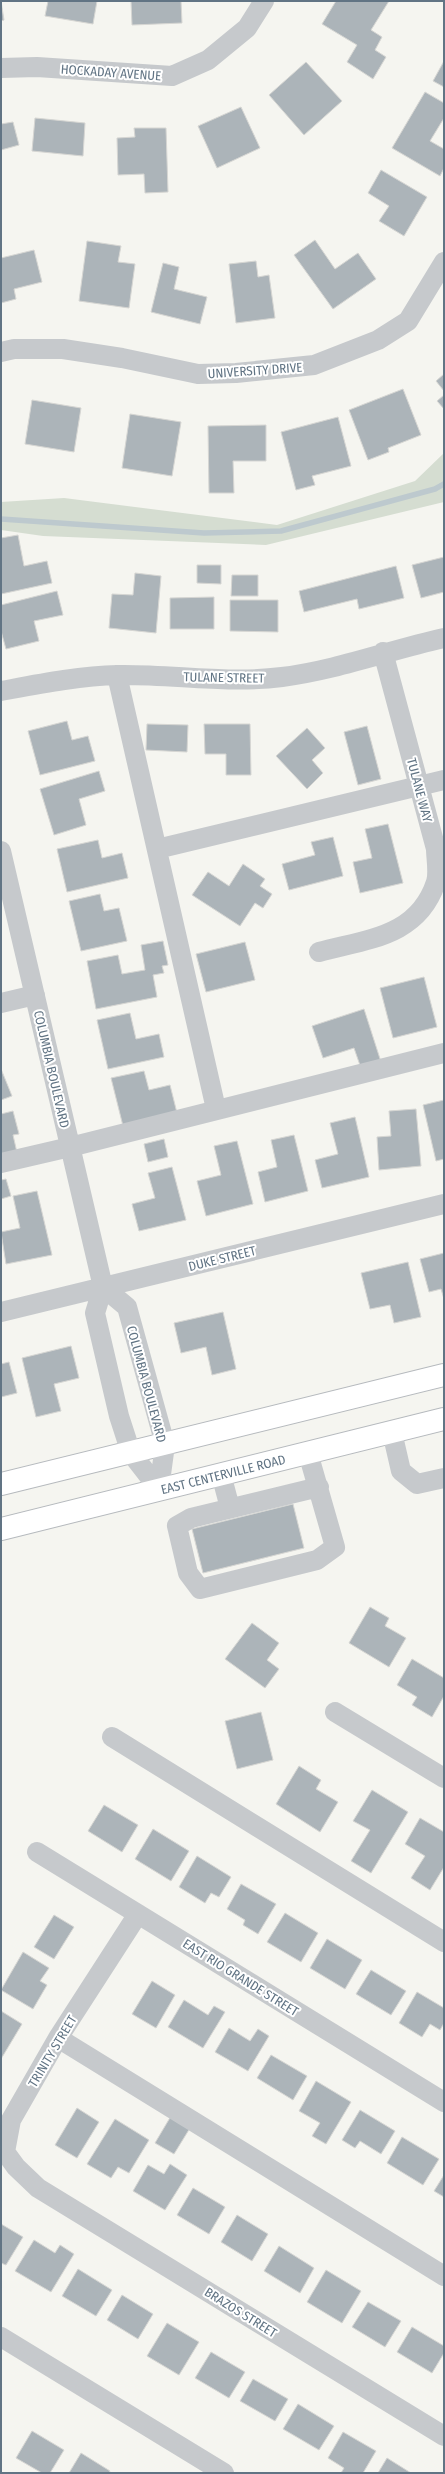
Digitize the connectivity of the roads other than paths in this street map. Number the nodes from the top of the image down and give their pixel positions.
1 (264, 1) edge
2 (1, 68) edge
3 (444, 262) edge
4 (1, 352) edge
5 (444, 638) edge
6 (383, 652) junction
7 (117, 675) junction
8 (1, 691) edge
9 (444, 780) edge
10 (418, 786) junction
11 (156, 849) junction
12 (1, 851) edge
13 (318, 952) dead end
14 (34, 995) junction
15 (1, 1003) edge
16 (444, 1053) edge
17 (216, 1109) junction
18 (70, 1147) junction
19 (1, 1163) edge
20 (444, 1204) edge
21 (103, 1287) junction
22 (1, 1312) edge
23 (444, 1374) edge
24 (444, 1419) edge
25 (392, 1432) junction
26 (164, 1445) junction
27 (131, 1453) junction
28 (308, 1453) junction
29 (221, 1474) junction
30 (444, 1478) edge
31 (1, 1484) edge
32 (319, 1487) junction
33 (159, 1489) junction
34 (230, 1508) junction
35 (1, 1528) edge
36 (335, 1712) dead end
37 (112, 1737) dead end
38 (444, 1778) edge
39 (37, 1852) dead end
40 (138, 1914) junction
41 (444, 1942) edge
42 (58, 2038) junction
43 (444, 2102) edge
44 (38, 2188) joint
45 (444, 2276) edge
46 (1, 2337) edge
47 (444, 2436) edge
48 (224, 2473) edge

1 - 2 street, HOCKADAY AVENUE
3 - 4 street, UNIVERSITY DRIVE
5 - 6 street, TULANE STREET
6 - 7 street, TULANE STREET
6 - 10 street, TULANE WAY
7 - 8 street, TULANE STREET
7 - 11 street
9 - 10 street
10 - 11 street
10 - 13 street, TULANE WAY
11 - 17 street
12 - 14 street, COLUMBIA BOULEVARD
14 - 15 street
14 - 18 street, COLUMBIA BOULEVARD
16 - 17 street
17 - 18 street
18 - 19 street
18 - 21 street, COLUMBIA BOULEVARD
20 - 21 street, DUKE STREET
21 - 22 street, DUKE STREET
21 - 26 street, COLUMBIA BOULEVARD
21 - 27 street
23 - 26 main road
24 - 25 main road, EAST CENTERVILLE ROAD
25 - 28 main road, EAST CENTERVILLE ROAD
25 - 30 street
26 - 27 main road
26 - 33 street, COLUMBIA BOULEVARD
27 - 31 main road
27 - 33 street
28 - 29 main road, EAST CENTERVILLE ROAD
28 - 32 street
29 - 33 main road, EAST CENTERVILLE ROAD
29 - 34 street
32 - 34 street
32 - 34 street
33 - 35 main road, EAST CENTERVILLE ROAD
36 - 38 street
37 - 41 street
39 - 40 street, EAST RIO GRANDE STREET
40 - 42 street, TRINITY STREET
40 - 43 street, EAST RIO GRANDE STREET
42 - 44 street, TRINITY STREET
42 - 45 street
44 - 47 street, BRAZOS STREET
46 - 48 street

